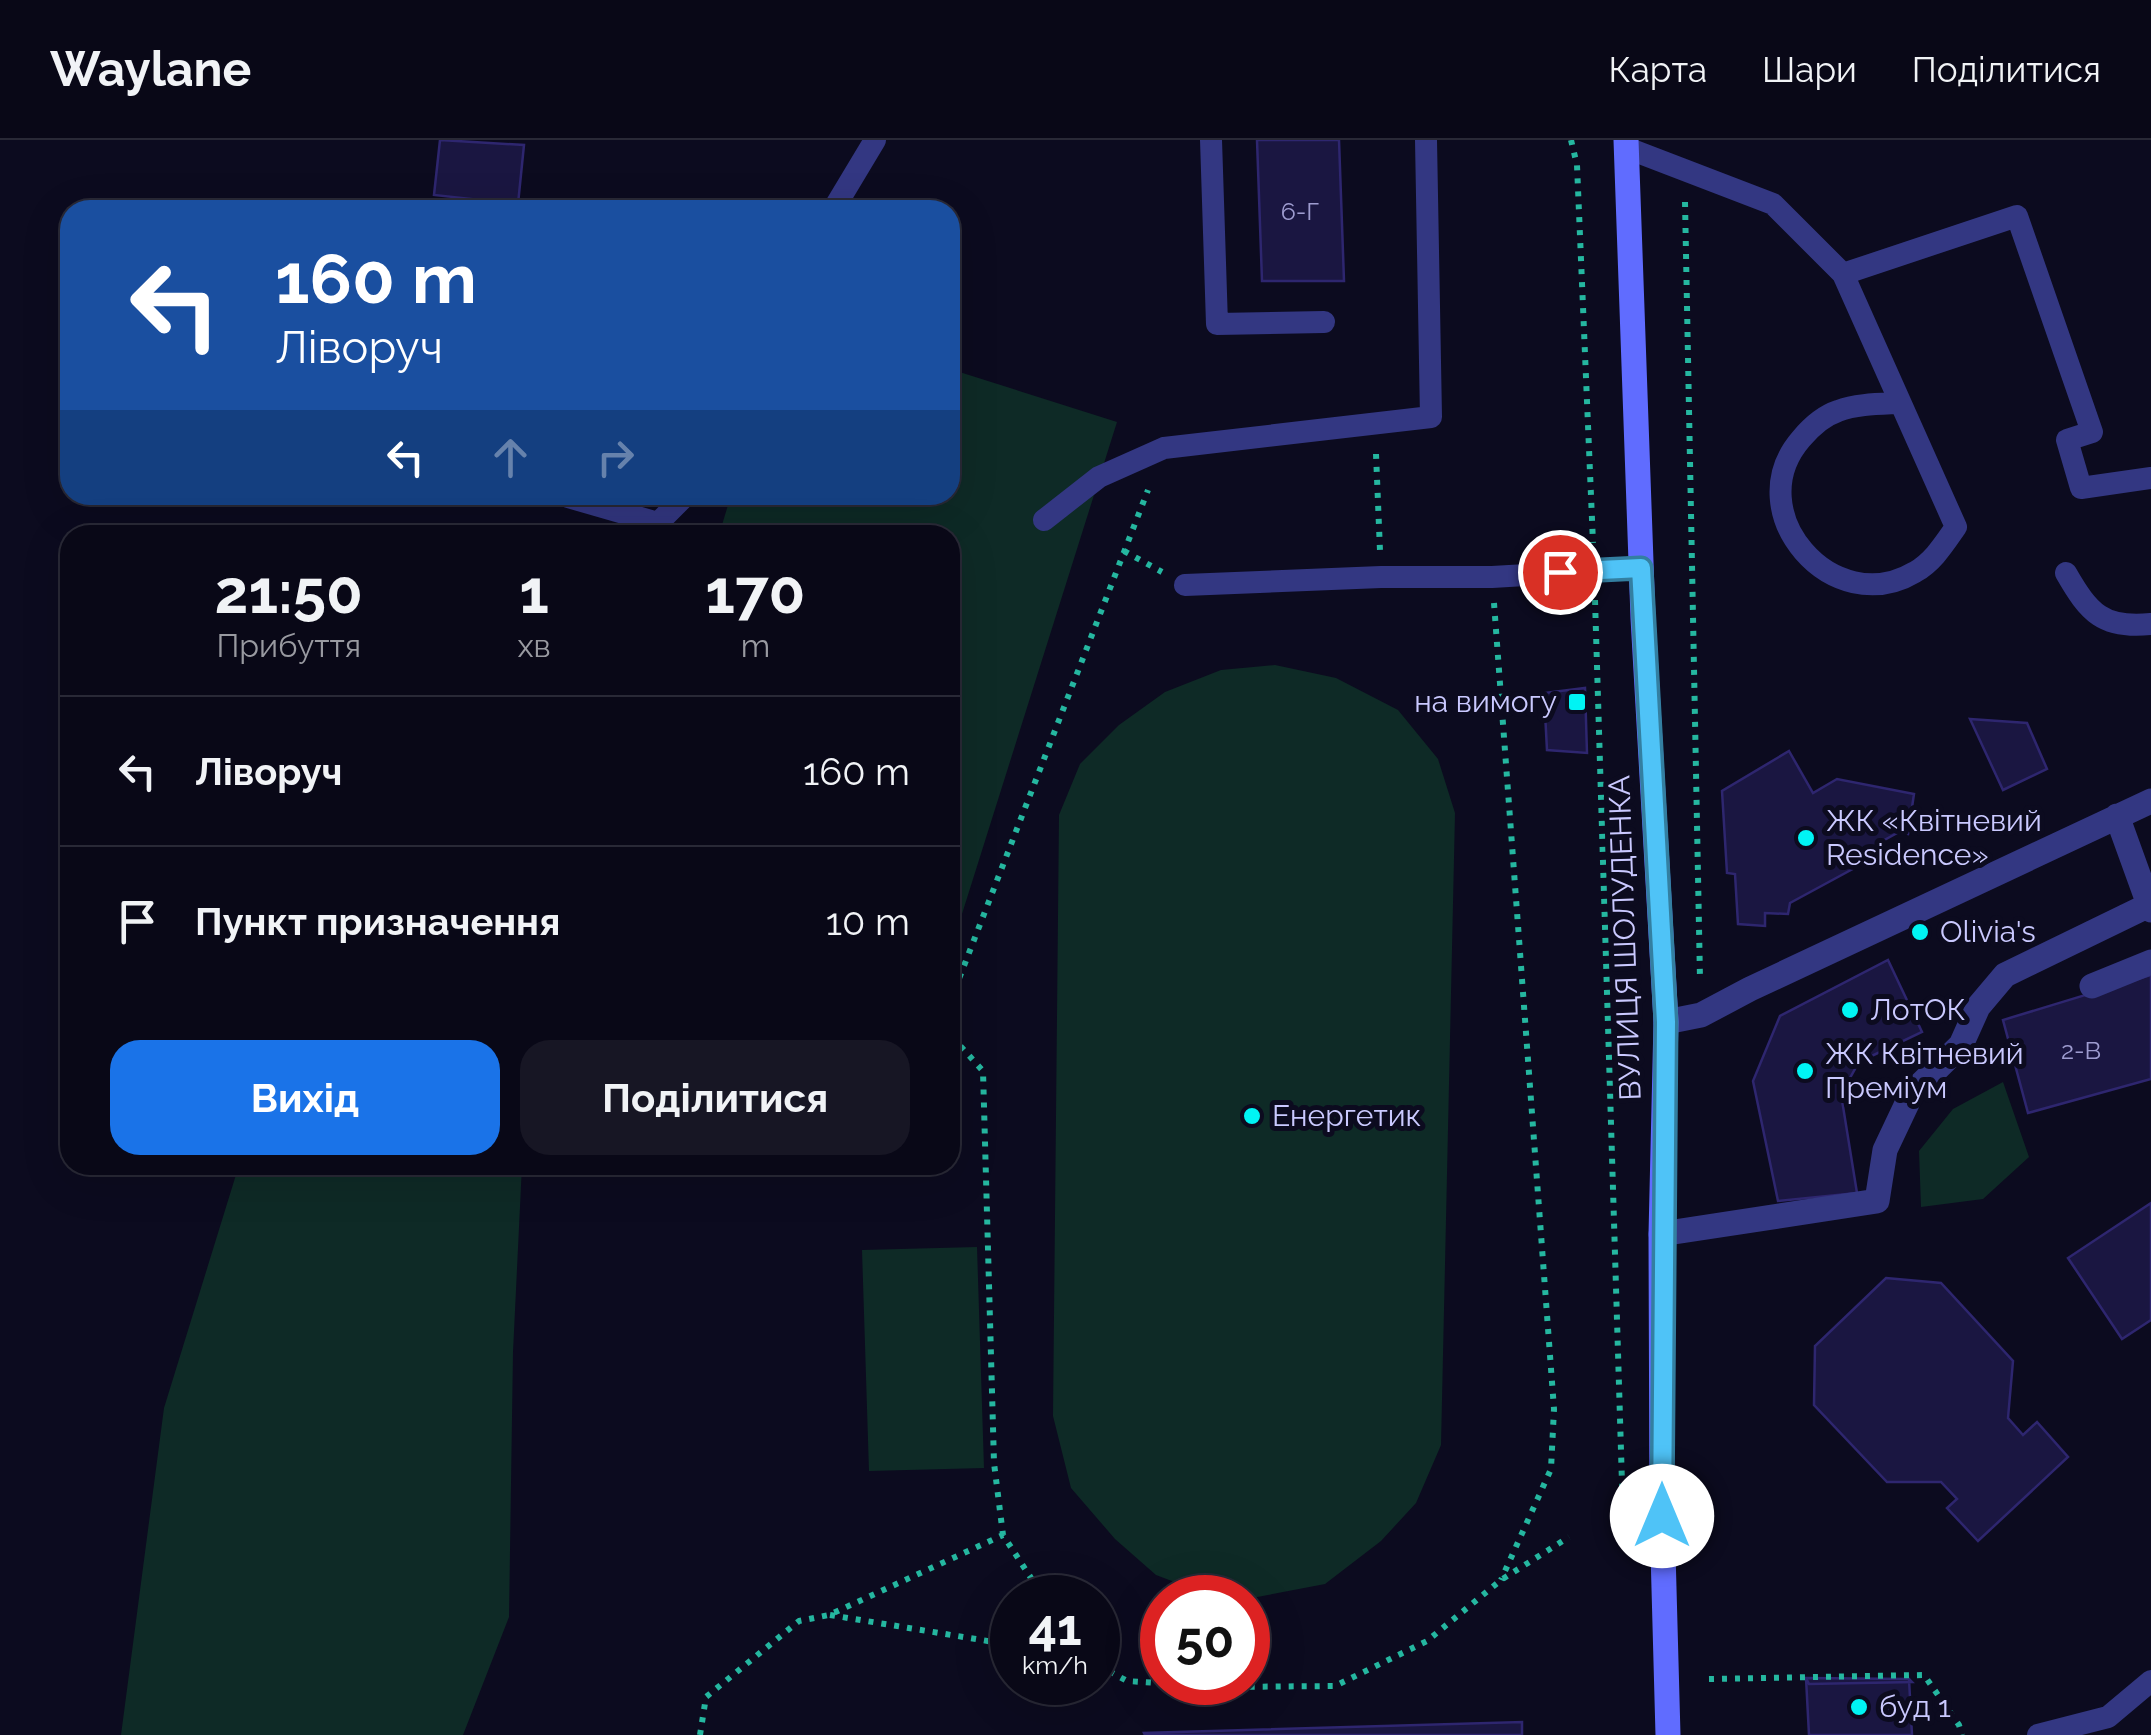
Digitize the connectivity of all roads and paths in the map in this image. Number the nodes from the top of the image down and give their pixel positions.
1 (876, 140) edge
2 (1211, 140) edge
3 (1426, 140) edge
4 (1572, 140) edge
5 (1627, 144) edge
6 (1685, 170) junction
7 (839, 200) edge
8 (1843, 274) junction
9 (1324, 322) dead end
10 (1899, 403) junction
11 (1375, 423) junction
12 (1164, 448) junction
13 (2151, 478) edge
14 (596, 505) edge
15 (676, 505) edge
16 (1044, 520) dead end
17 (1124, 551) junction
18 (1641, 568) junction
19 (1594, 570) junction
20 (2066, 574) dead end
21 (1492, 577) junction
22 (1381, 578) junction
23 (1185, 585) joint
24 (2151, 624) edge
25 (2151, 800) edge
26 (2117, 816) junction
27 (2150, 907) edge
28 (2151, 962) edge
29 (960, 976) edge
30 (2092, 986) dead end
31 (1701, 1016) junction
32 (1666, 1022) junction
33 (960, 1046) edge
34 (1662, 1234) junction
35 (1623, 1516) dead end
36 (1004, 1535) junction
37 (1569, 1537) dead end
38 (1029, 1575) edge
39 (1502, 1580) junction
40 (829, 1615) junction
41 (990, 1641) edge
42 (1120, 1677) edge
43 (1709, 1680) dead end
44 (2151, 1681) edge
45 (700, 1735) edge
46 (1668, 1735) edge
47 (1962, 1735) edge
48 (2038, 1735) edge

1 - 7 lane
2 - 9 lane
3 - 11 lane
4 - 19 path
5 - 6 lane
5 - 18 main road, ВУЛИЦЯ ШОЛУДЕНКА
6 - 8 lane
6 - 31 path
8 - 10 lane
8 - 13 lane
10 - 10 lane
11 - 12 lane
11 - 22 path
12 - 16 lane
12 - 17 path
14 - 15 lane
17 - 23 path
17 - 29 path
18 - 19 lane
18 - 32 main road, ВУЛИЦЯ ШОЛУДЕНКА
19 - 21 lane
19 - 35 path
20 - 24 lane
21 - 22 lane
21 - 39 path
22 - 23 lane
25 - 26 street
26 - 27 street
26 - 31 street
27 - 34 street
28 - 30 street
31 - 32 street
32 - 34 main road, ВУЛИЦЯ ШОЛУДЕНКА
33 - 36 path
34 - 46 main road, ВУЛИЦЯ ШОЛУДЕНКА
36 - 38 path
36 - 40 path
37 - 39 path
39 - 42 path
40 - 41 path
40 - 45 path
43 - 47 path
44 - 48 lane

